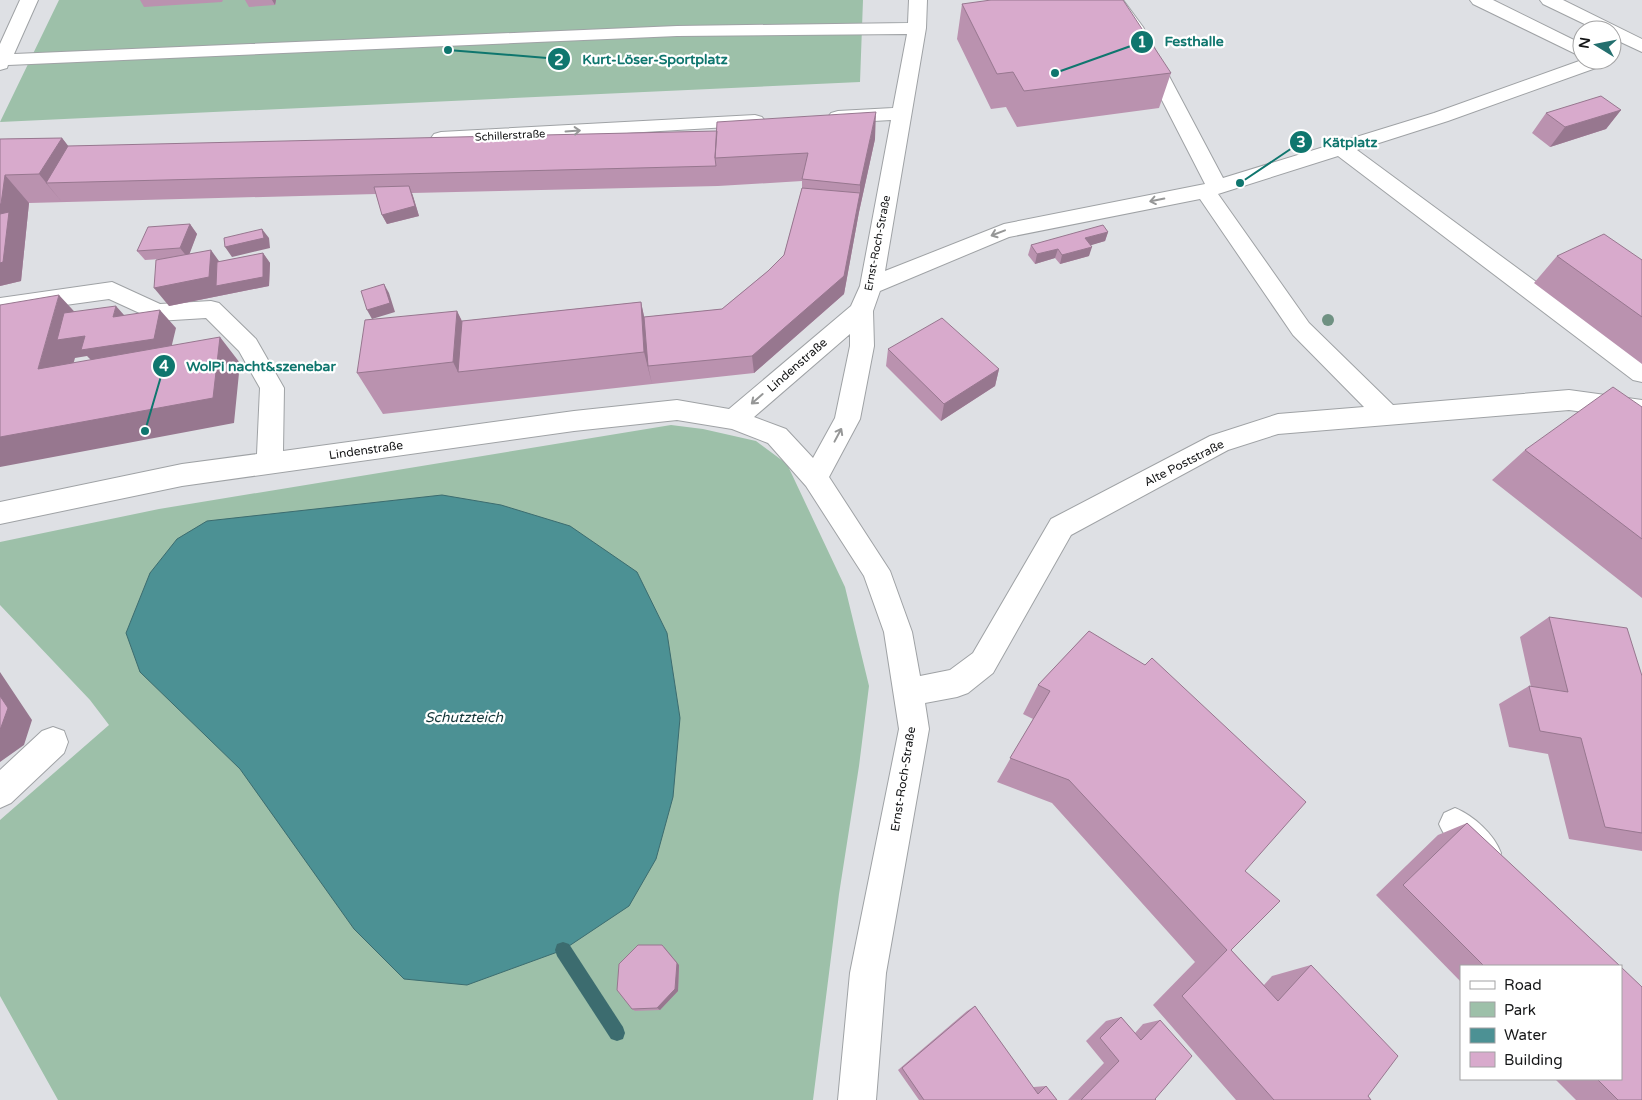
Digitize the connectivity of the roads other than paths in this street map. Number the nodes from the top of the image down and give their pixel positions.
1 (29, 0) edge
2 (918, 0) edge
3 (1114, 0) edge
4 (1479, 0) edge
5 (1549, 0) edge
6 (1590, 20) edge
7 (917, 28) junction
8 (1622, 36) edge
9 (1572, 46) edge
10 (1642, 46) edge
11 (1, 62) edge
12 (1572, 70) edge
13 (900, 114) junction
14 (821, 118) edge
15 (772, 120) edge
16 (424, 139) edge
17 (1341, 148) junction
18 (1211, 189) junction
19 (871, 286) junction
20 (0, 306) edge
21 (861, 311) junction
22 (1642, 373) edge
23 (1642, 410) edge
24 (1387, 415) junction
25 (734, 420) junction
26 (777, 436) joint
27 (270, 463) junction
28 (815, 478) junction
29 (0, 513) edge
30 (908, 692) junction
31 (52, 742) dead end
32 (0, 792) edge
33 (1456, 824) dead end
34 (1504, 871) edge
35 (857, 1100) edge

1 - 11 street
2 - 7 street, Ernst-Roch-Straße
3 - 18 street
4 - 9 street
5 - 6 street
7 - 11 street
7 - 13 street, Ernst-Roch-Straße
8 - 10 street
12 - 17 street
13 - 14 street
13 - 19 street, Ernst-Roch-Straße
16 -> 15 street, Schillerstraße
17 - 18 street
17 - 22 street
18 -> 19 street
18 - 24 street
19 - 21 street, Ernst-Roch-Straße
20 - 27 street
21 -> 25 street, Lindenstraße
28 -> 21 street, Ernst-Roch-Straße
23 - 24 street, Alte Poststraße
24 - 30 street, Alte Poststraße
25 - 26 street, Lindenstraße
25 - 27 street, Lindenstraße
26 - 28 street, Ernst-Roch-Straße
27 - 29 street, Lindenstraße
28 - 30 street, Ernst-Roch-Straße
30 - 35 street, Ernst-Roch-Straße
31 - 32 street
33 - 34 street

